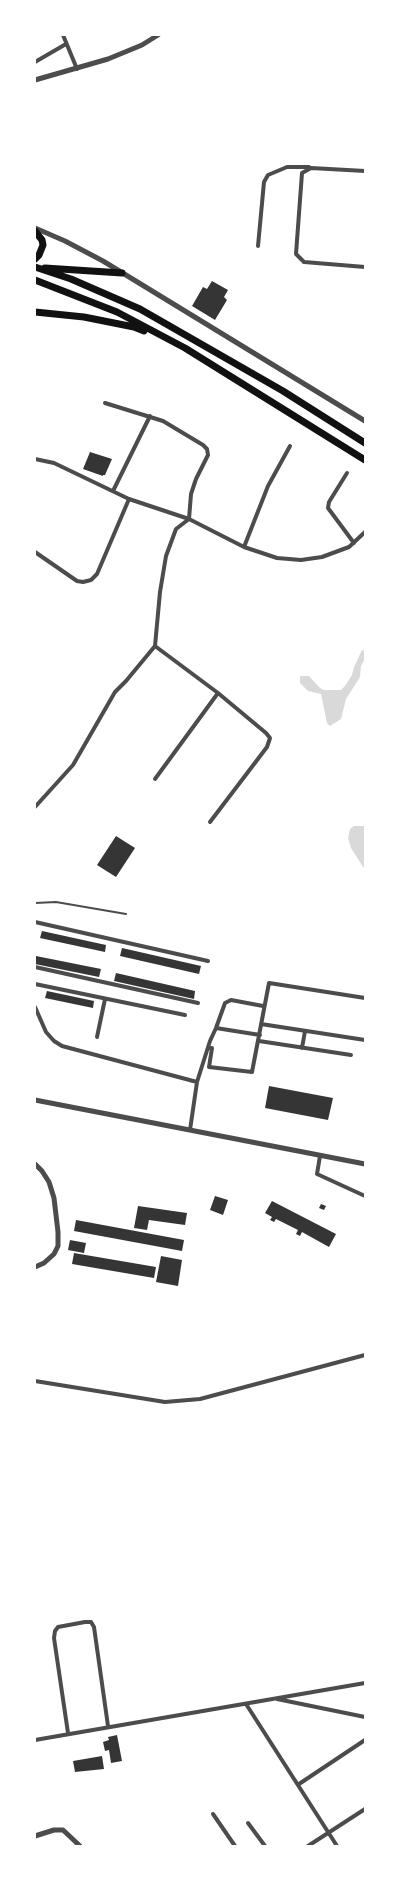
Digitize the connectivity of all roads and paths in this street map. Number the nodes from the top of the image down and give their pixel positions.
1 (63, 35) edge
2 (158, 35) edge
3 (66, 44) junction
4 (35, 62) edge
5 (77, 69) junction
6 (35, 80) edge
7 (311, 168) junction
8 (365, 171) edge
9 (35, 228) edge
10 (35, 232) edge
11 (258, 246) dead end
12 (35, 259) edge
13 (365, 267) edge
14 (36, 268) edge
15 (122, 273) junction
16 (35, 280) edge
17 (35, 312) edge
18 (185, 348) junction
19 (105, 403) dead end
20 (150, 416) junction
21 (365, 421) edge
22 (365, 443) edge
23 (290, 446) dead end
24 (35, 460) edge
25 (365, 460) edge
26 (347, 472) dead end
27 (113, 491) junction
28 (129, 499) junction
29 (189, 519) junction
30 (365, 532) edge
31 (354, 543) junction
32 (244, 547) junction
33 (35, 552) edge
34 (156, 646) junction
35 (218, 693) junction
36 (155, 779) dead end
37 (35, 807) edge
38 (210, 822) dead end
39 (35, 903) edge
40 (126, 914) dead end
41 (35, 922) edge
42 (208, 961) dead end
43 (35, 967) edge
44 (35, 984) edge
45 (365, 998) edge
46 (105, 999) junction
47 (198, 1003) dead end
48 (264, 1006) junction
49 (35, 1007) edge
50 (186, 1015) dead end
51 (262, 1024) junction
52 (216, 1028) junction
53 (305, 1031) junction
54 (260, 1036) junction
55 (97, 1037) dead end
56 (365, 1040) edge
57 (259, 1041) junction
58 (208, 1048) junction
59 (302, 1048) junction
60 (350, 1055) dead end
61 (197, 1082) junction
62 (35, 1100) edge
63 (190, 1130) junction
64 (320, 1156) junction
65 (35, 1164) edge
66 (365, 1164) edge
67 (365, 1196) edge
68 (35, 1267) edge
69 (365, 1355) edge
70 (35, 1381) edge
71 (365, 1682) edge
72 (301, 1694) junction
73 (275, 1699) junction
74 (246, 1704) junction
75 (306, 1706) junction
76 (365, 1717) edge
77 (108, 1726) junction
78 (68, 1733) junction
79 (35, 1740) edge
80 (365, 1740) edge
81 (298, 1784) junction
82 (365, 1809) edge
83 (213, 1814) dead end
84 (248, 1823) dead end
85 (328, 1832) junction
86 (35, 1836) edge
87 (80, 1846) edge
88 (235, 1846) edge
89 (265, 1846) edge
90 (308, 1846) edge
91 (337, 1846) edge

1 - 3 street
2 - 5 street
3 - 4 street
3 - 5 street
5 - 6 street
7 - 8 street
7 - 11 street
7 - 13 street
9 - 15 street
10 - 12 highway
14 - 15 highway
14 - 22 highway
15 - 21 street
16 - 18 highway
17 - 18 highway
18 - 25 highway
19 - 20 street
20 - 27 street
20 - 29 street
23 - 32 street
24 - 27 street
26 - 31 street
27 - 28 street
28 - 29 street
28 - 33 street
29 - 32 street
29 - 34 street
30 - 31 street
31 - 32 street
34 - 35 street
34 - 37 street
35 - 36 street
35 - 38 street
39 - 40 lane
41 - 42 street
43 - 47 street
44 - 46 street
45 - 48 street
46 - 50 street
46 - 55 street
48 - 51 street
48 - 52 street
49 - 61 street
51 - 53 street
51 - 54 street
52 - 54 street
52 - 58 street
53 - 56 street
53 - 59 street
54 - 57 street
57 - 58 street
57 - 59 street
58 - 61 street
59 - 60 street
61 - 63 street
62 - 63 street
63 - 64 street
64 - 66 street
64 - 67 street
65 - 68 street
69 - 70 street
71 - 72 street
72 - 73 street
72 - 75 street
73 - 74 street
73 - 75 street
74 - 77 street
74 - 81 street
75 - 76 street
77 - 78 street
77 - 78 street
78 - 79 street
80 - 81 street
81 - 85 street
82 - 85 street
83 - 88 street
84 - 89 street
85 - 90 street
85 - 91 street
86 - 87 street

